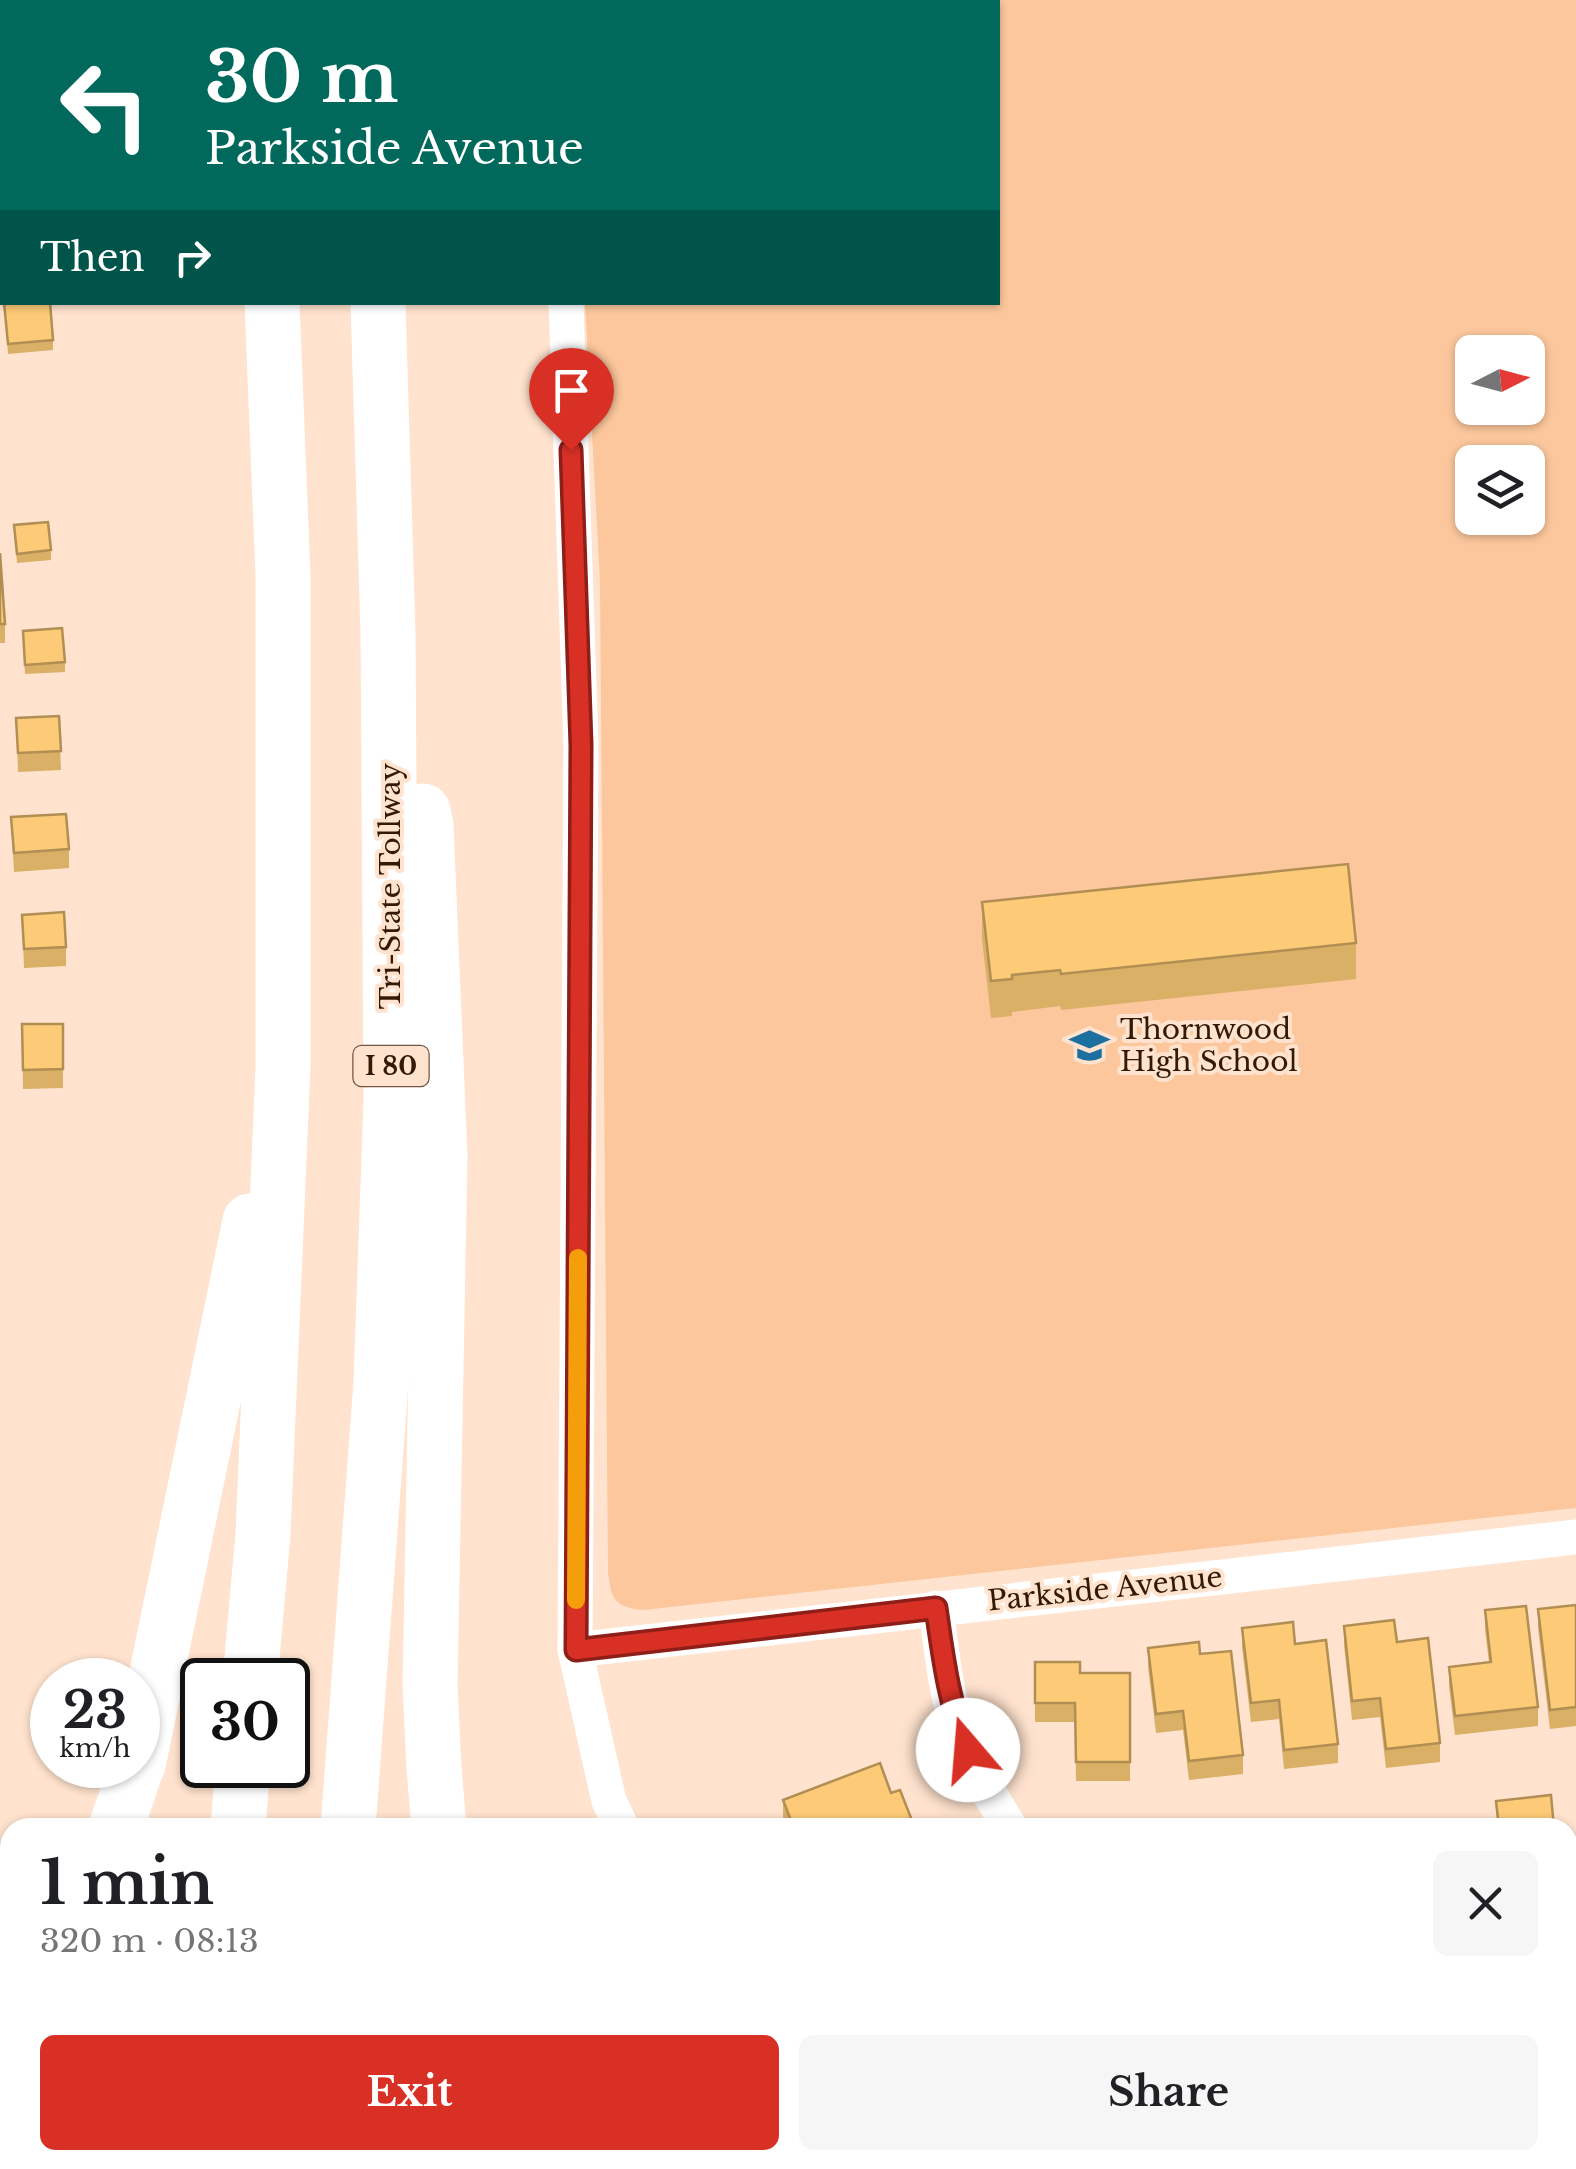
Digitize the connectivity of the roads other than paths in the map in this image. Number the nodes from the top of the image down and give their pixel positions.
1 (272, 305) edge
2 (378, 305) edge
3 (566, 305) edge
4 (388, 632) junction
5 (283, 1066) junction
6 (1576, 1537) edge
7 (936, 1608) junction
8 (576, 1650) junction
9 (252, 1658) edge
10 (160, 1659) edge
11 (130, 1788) edge
12 (241, 1788) edge
13 (119, 1818) edge
14 (239, 1818) edge
15 (349, 1818) edge
16 (439, 1818) edge
17 (617, 1818) edge
18 (1004, 1818) edge

1 - 5 highway
2 - 4 highway, Tri-State Tollway / I 80
3 - 8 street
4 - 15 highway, Tri-State Tollway / I 80
4 - 16 highway
5 - 9 highway
5 - 10 highway
6 - 7 street, Parkside Avenue
7 - 8 street, Parkside Avenue
7 - 18 street
8 - 17 street
11 - 13 highway
12 - 14 highway

